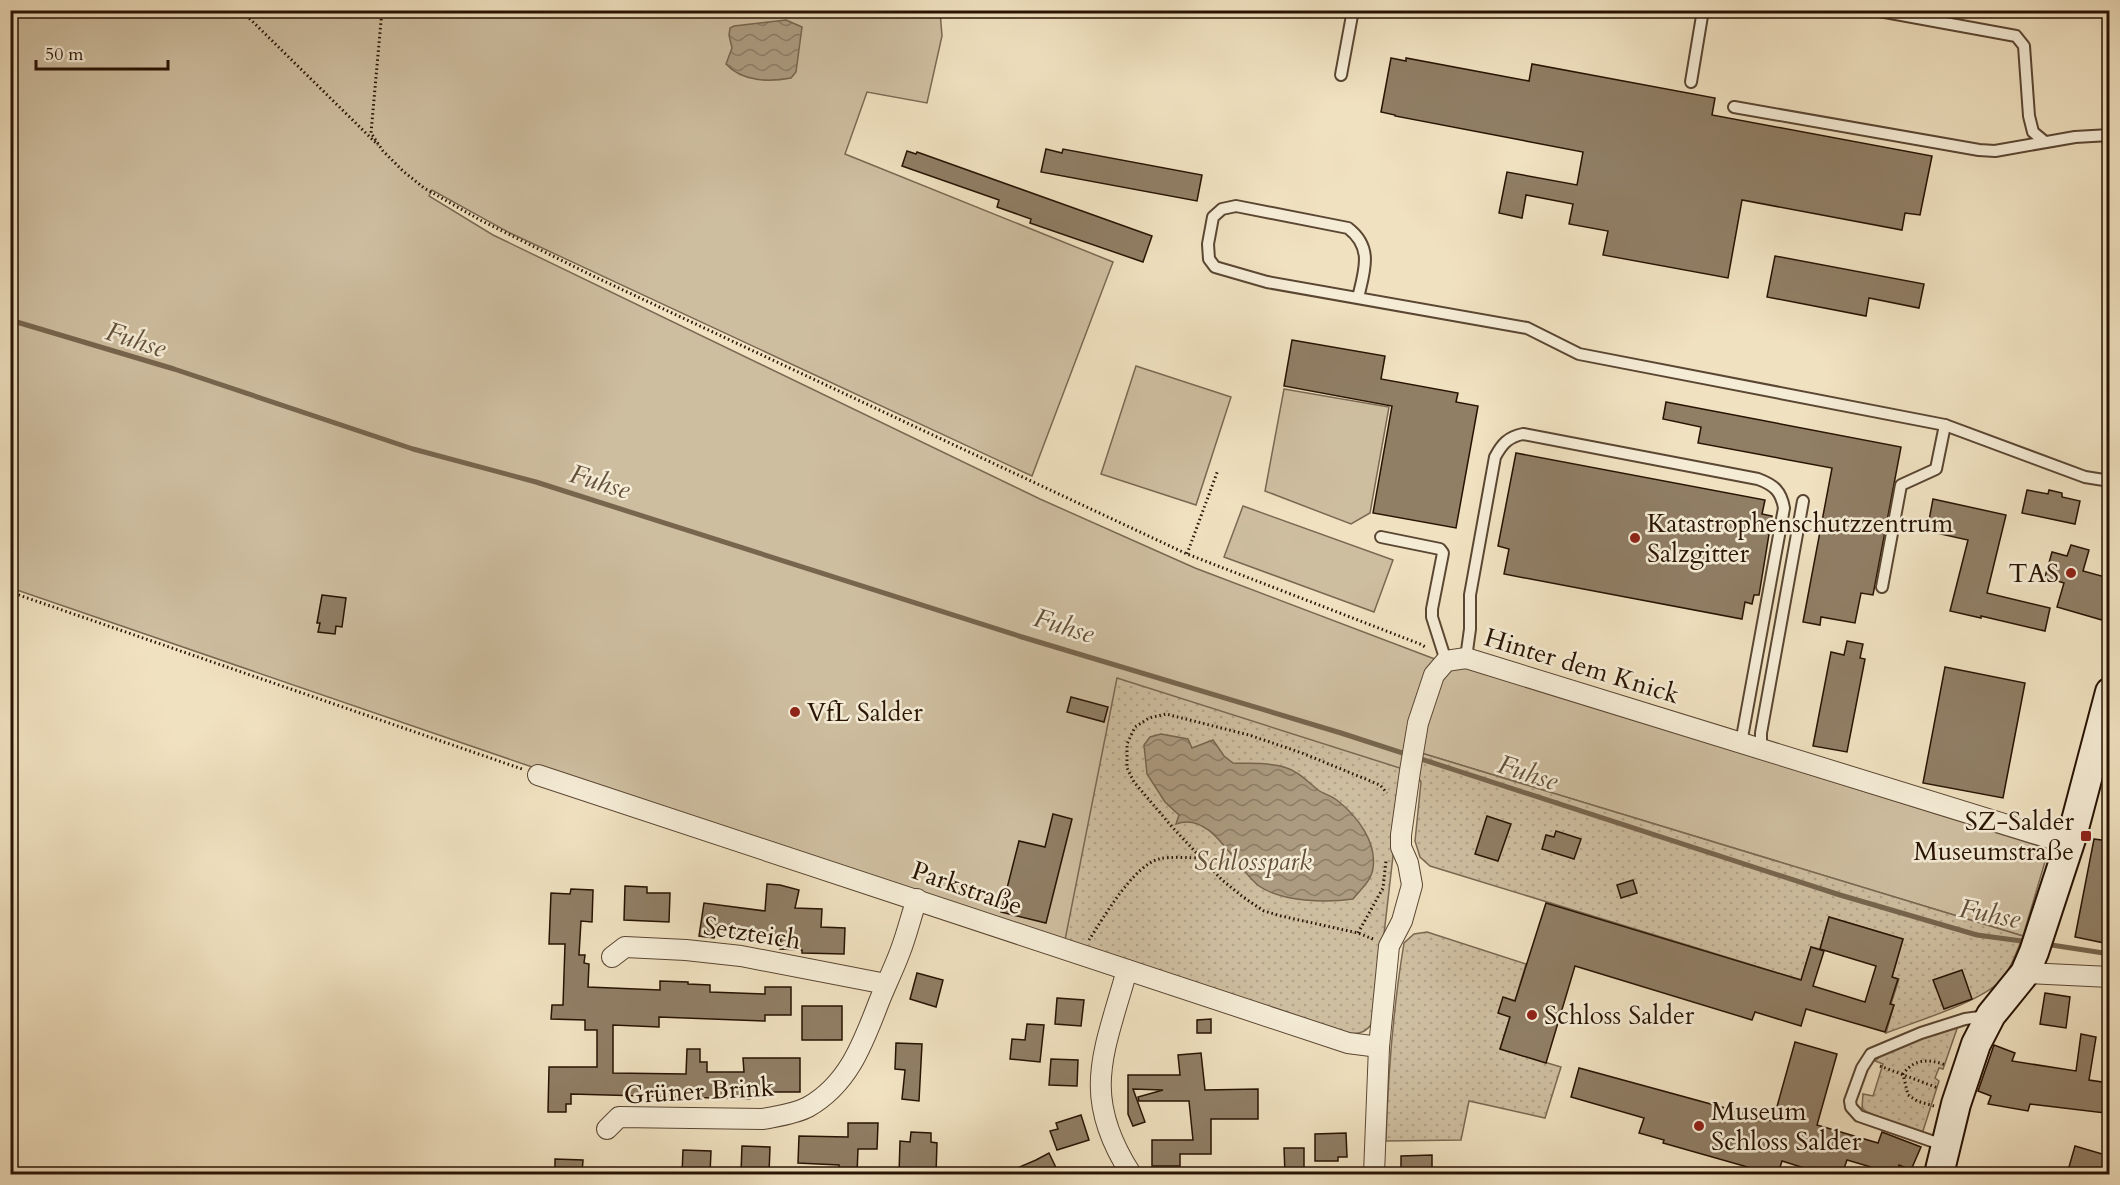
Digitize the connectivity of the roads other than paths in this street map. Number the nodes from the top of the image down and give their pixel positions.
1 (1353, 10) edge
2 (1703, 10) edge
3 (1874, 10) edge
4 (1341, 75) dead end
5 (1691, 82) dead end
6 (1734, 107) dead end
7 (2109, 135) edge
8 (2045, 142) junction
9 (1358, 298) junction
10 (1945, 425) junction
11 (2109, 481) edge
12 (1803, 501) dead end
13 (1381, 537) dead end
14 (1882, 587) dead end
15 (1466, 658) junction
16 (1446, 660) junction
17 (2109, 692) edge
18 (1741, 743) junction
19 (1761, 750) junction
20 (538, 775) road end
21 (2069, 844) junction
22 (917, 899) junction
23 (2033, 953) junction
24 (612, 957) dead end
25 (1126, 970) junction
26 (2109, 977) edge
27 (886, 984) junction
28 (1991, 1015) junction
29 (1379, 1047) junction
30 (607, 1129) dead end
31 (1946, 1146) junction
32 (1131, 1174) edge
33 (1374, 1174) edge
34 (1940, 1174) edge

1 - 4 lane
2 - 5 lane
3 - 8 lane
6 - 8 lane
7 - 8 lane
9 - 9 lane
9 - 10 lane
10 - 11 lane
10 - 14 lane
12 - 19 lane
13 - 16 lane
15 - 16 street, Hinter dem Knick
15 - 18 street, Hinter dem Knick
15 - 18 lane
16 - 29 street, Hinter dem Knick
17 - 21 main road
18 - 19 street, Hinter dem Knick
19 - 21 street, Hinter dem Knick
20 - 22 street, Parkstraße
21 - 23 main road
22 - 25 street, Parkstraße
22 - 27 street, Grüner Brink
23 - 26 street
23 - 28 main road
24 - 27 street, Setzteich
25 - 29 street, Parkstraße
25 - 32 street
27 - 30 street, Grüner Brink
28 - 31 main road
28 - 31 lane
29 - 33 street, Hinter dem Knick
31 - 34 main road

